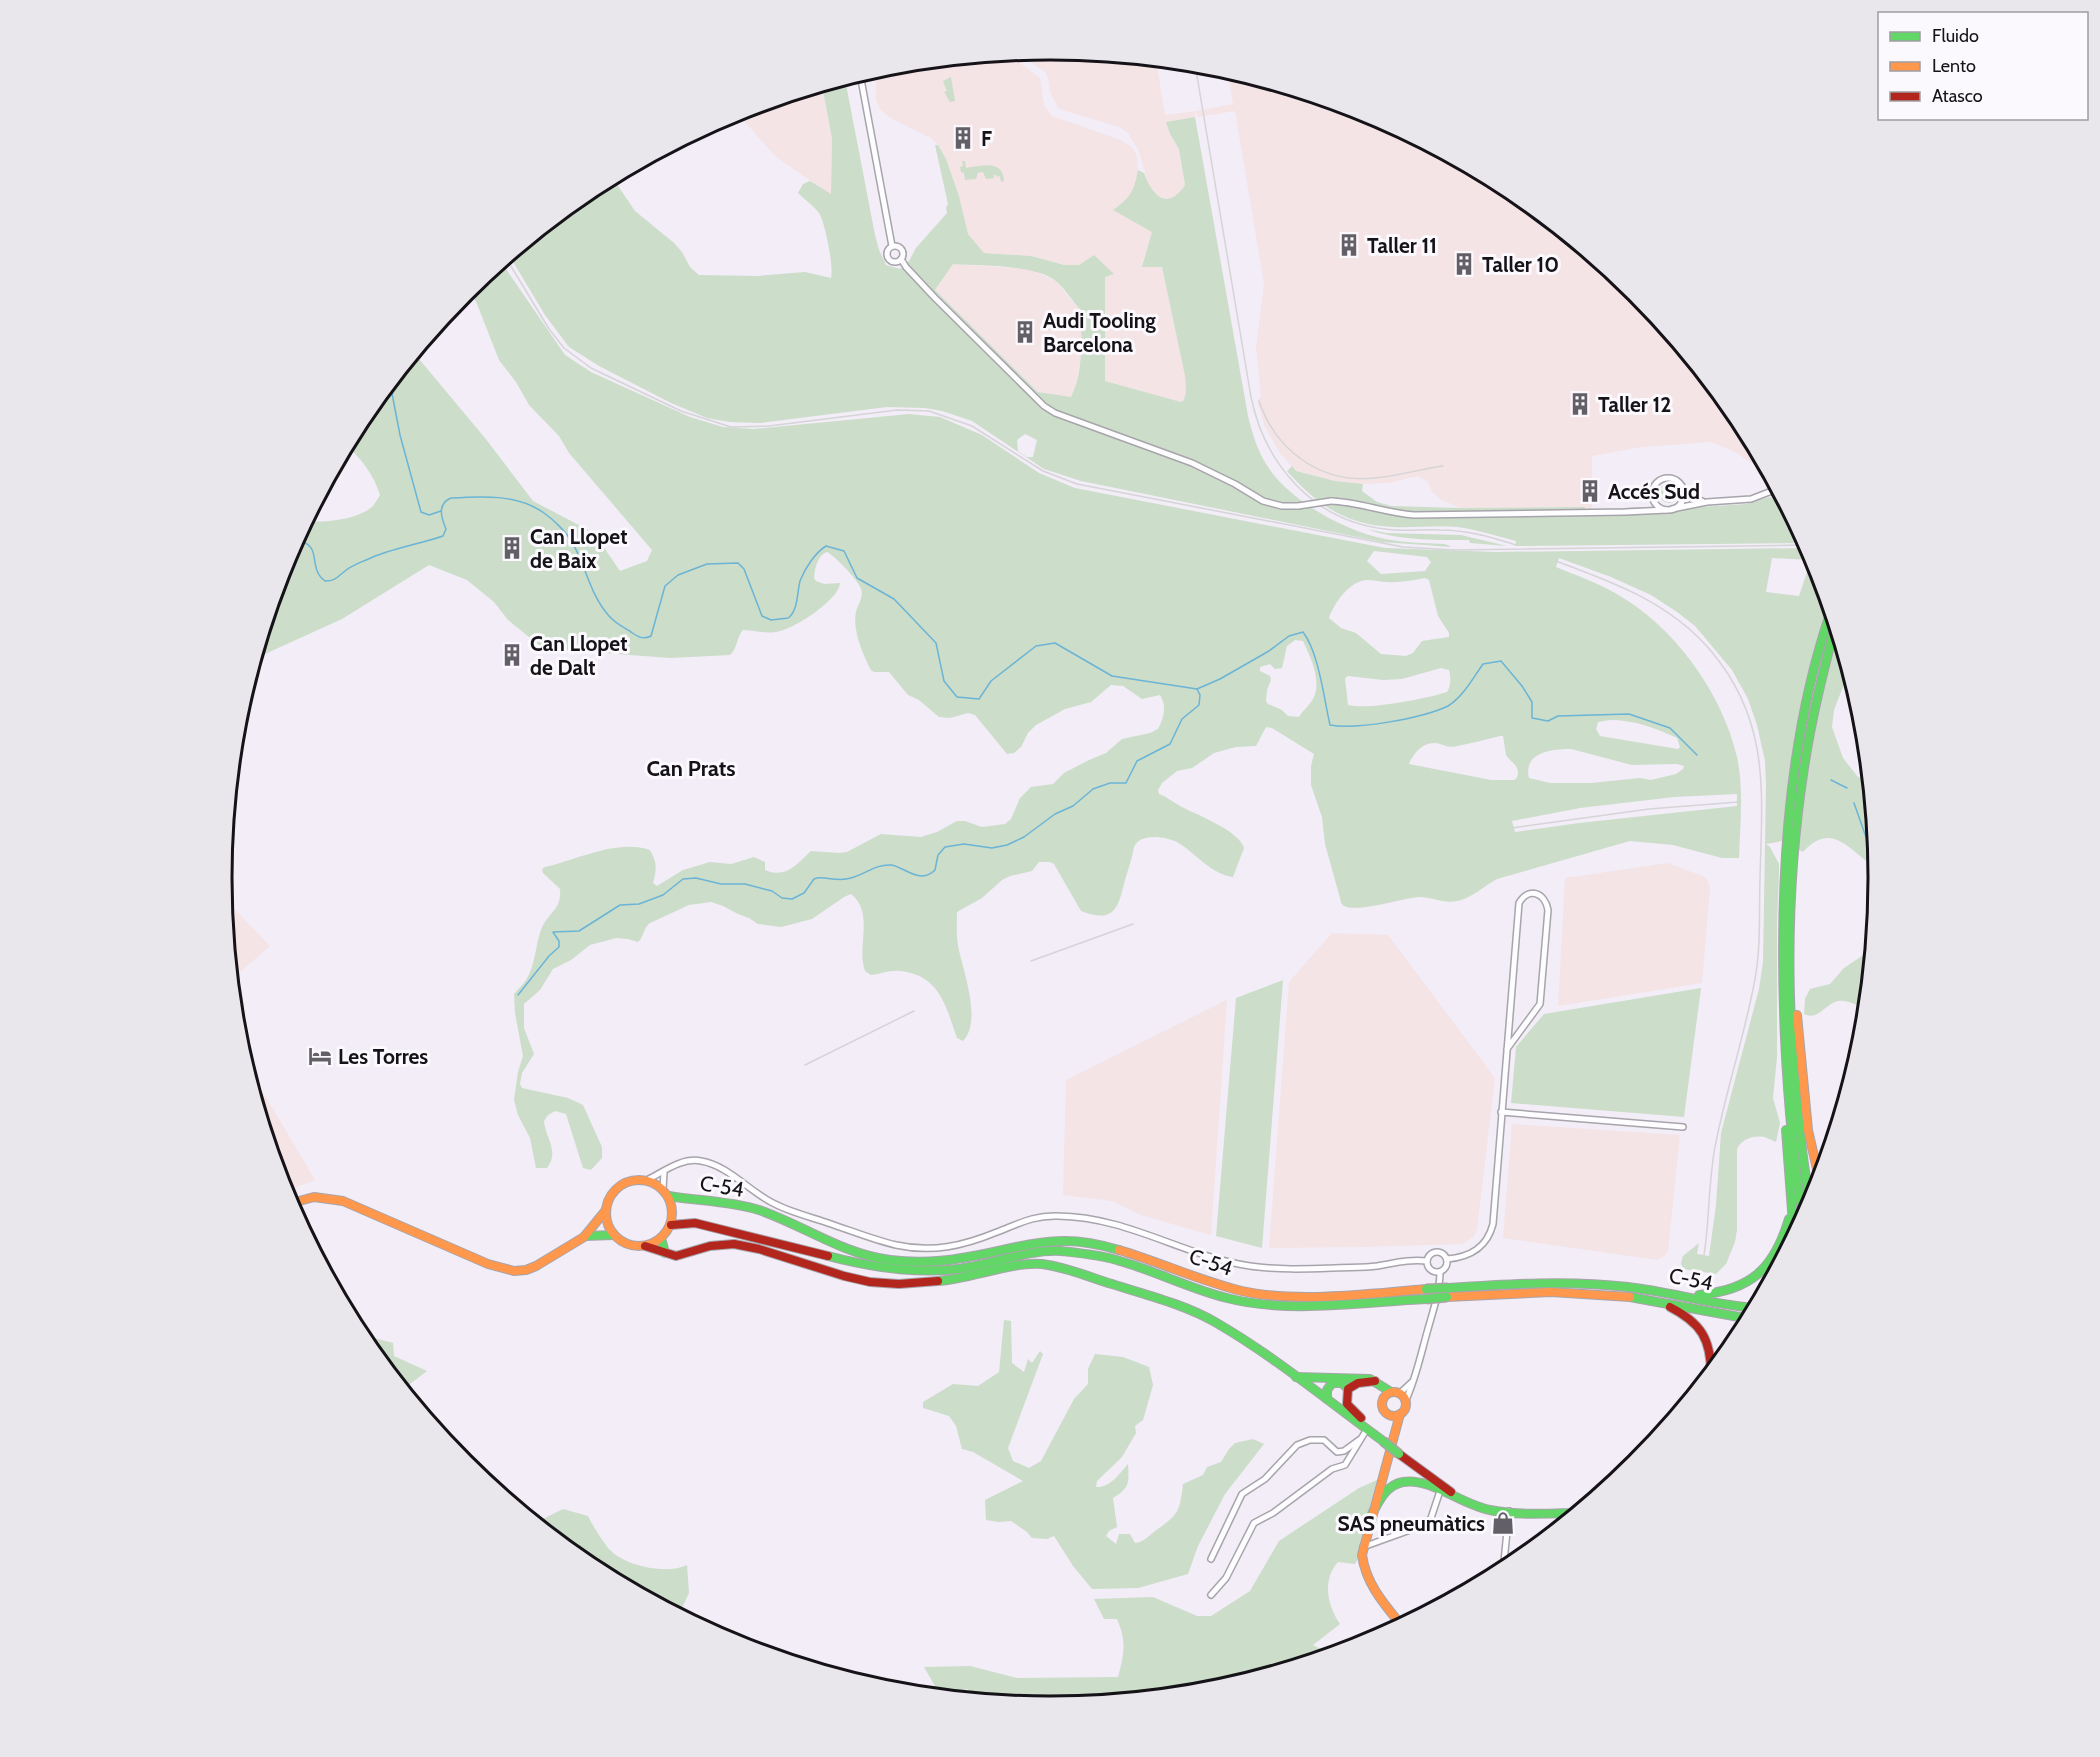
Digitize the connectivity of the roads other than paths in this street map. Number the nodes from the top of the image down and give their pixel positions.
1 (862, 83) edge
2 (892, 246) junction
3 (901, 259) junction
4 (1683, 486) junction
5 (1771, 491) edge
6 (1653, 498) junction
7 (1707, 502) junction
8 (1670, 509) junction
9 (1639, 511) junction
10 (1827, 623) edge
11 (1832, 638) edge
12 (1787, 990) junction
13 (1507, 1049) junction
14 (1501, 1113) junction
15 (1683, 1127) dead end
16 (1816, 1165) edge
17 (664, 1172) junction
18 (647, 1180) junction
19 (1808, 1188) edge
20 (666, 1193) junction
21 (298, 1201) edge
22 (1792, 1204) junction
23 (1801, 1204) edge
24 (606, 1210) junction
25 (1793, 1221) edge
26 (671, 1225) junction
27 (614, 1235) junction
28 (584, 1237) junction
29 (662, 1238) junction
30 (645, 1246) junction
31 (665, 1253) junction
32 (1447, 1259) junction
33 (1427, 1261) junction
34 (1440, 1272) junction
35 (1447, 1292) junction
36 (1426, 1294) junction
37 (1682, 1296) junction
38 (1654, 1300) junction
39 (1747, 1307) edge
40 (1741, 1317) edge
41 (1710, 1362) edge
42 (1296, 1377) junction
43 (1413, 1381) junction
44 (1378, 1383) junction
45 (1348, 1389) junction
46 (1395, 1393) junction
47 (1383, 1398) junction
48 (1327, 1399) junction
49 (1405, 1402) junction
50 (1395, 1415) junction
51 (1366, 1428) junction
52 (1360, 1440) junction
53 (1440, 1491) junction
54 (1464, 1501) junction
55 (1509, 1511) junction
56 (1565, 1513) edge
57 (1372, 1514) junction
58 (1363, 1547) junction
59 (1211, 1559) dead end
60 (1504, 1559) edge
61 (1211, 1596) dead end
62 (1397, 1620) edge

1 - 2 street
2 - 3 street
2 - 3 street
3 - 9 street, bridge
4 - 6 street
4 - 7 street
4 - 8 street
5 - 7 street
6 - 8 street
6 - 9 street
7 - 8 street
8 - 9 street
10 - 12 main road
11 - 12 main road
12 - 16 main road
12 - 19 main road
12 - 22 main road
12 - 23 main road
13 - 13 street
13 - 14 street
14 - 15 street
14 - 32 street
17 - 18 street
17 - 20 street
17 - 33 street
18 - 20 main road
18 - 24 main road
20 - 26 main road
20 - 36 main road, C-54 / C-54
21 - 28 main road
22 - 25 main road
22 - 37 main road
24 - 27 main road
24 - 28 main road
26 - 29 main road
26 - 36 main road, C-54 / C-54
27 - 28 main road
27 - 30 main road
29 - 30 main road
29 - 31 main road
30 - 31 main road
31 - 42 main road
32 - 33 street
32 - 34 street
33 - 34 street
34 - 43 street
35 - 36 main road, C-54 / C-54, bridge
35 - 37 main road, C-54 / C-54
35 - 38 main road, C-54
37 - 39 main road, C-54 / C-54
38 - 40 main road, C-54
38 - 41 main road
42 - 44 main road
42 - 48 main road
43 - 46 street
43 - 49 street
44 - 45 main road
44 - 46 main road
44 - 47 main road
45 - 48 main road
45 - 51 main road
46 - 47 main road
46 - 49 main road
47 - 50 main road
48 - 51 main road
49 - 50 main road
50 - 57 main road
51 - 52 street
51 - 54 main road, bridge
52 - 59 street
52 - 61 street
53 - 54 main road
53 - 57 main road
53 - 58 street
54 - 55 main road
55 - 56 main road
55 - 60 street
57 - 58 main road
58 - 62 main road

